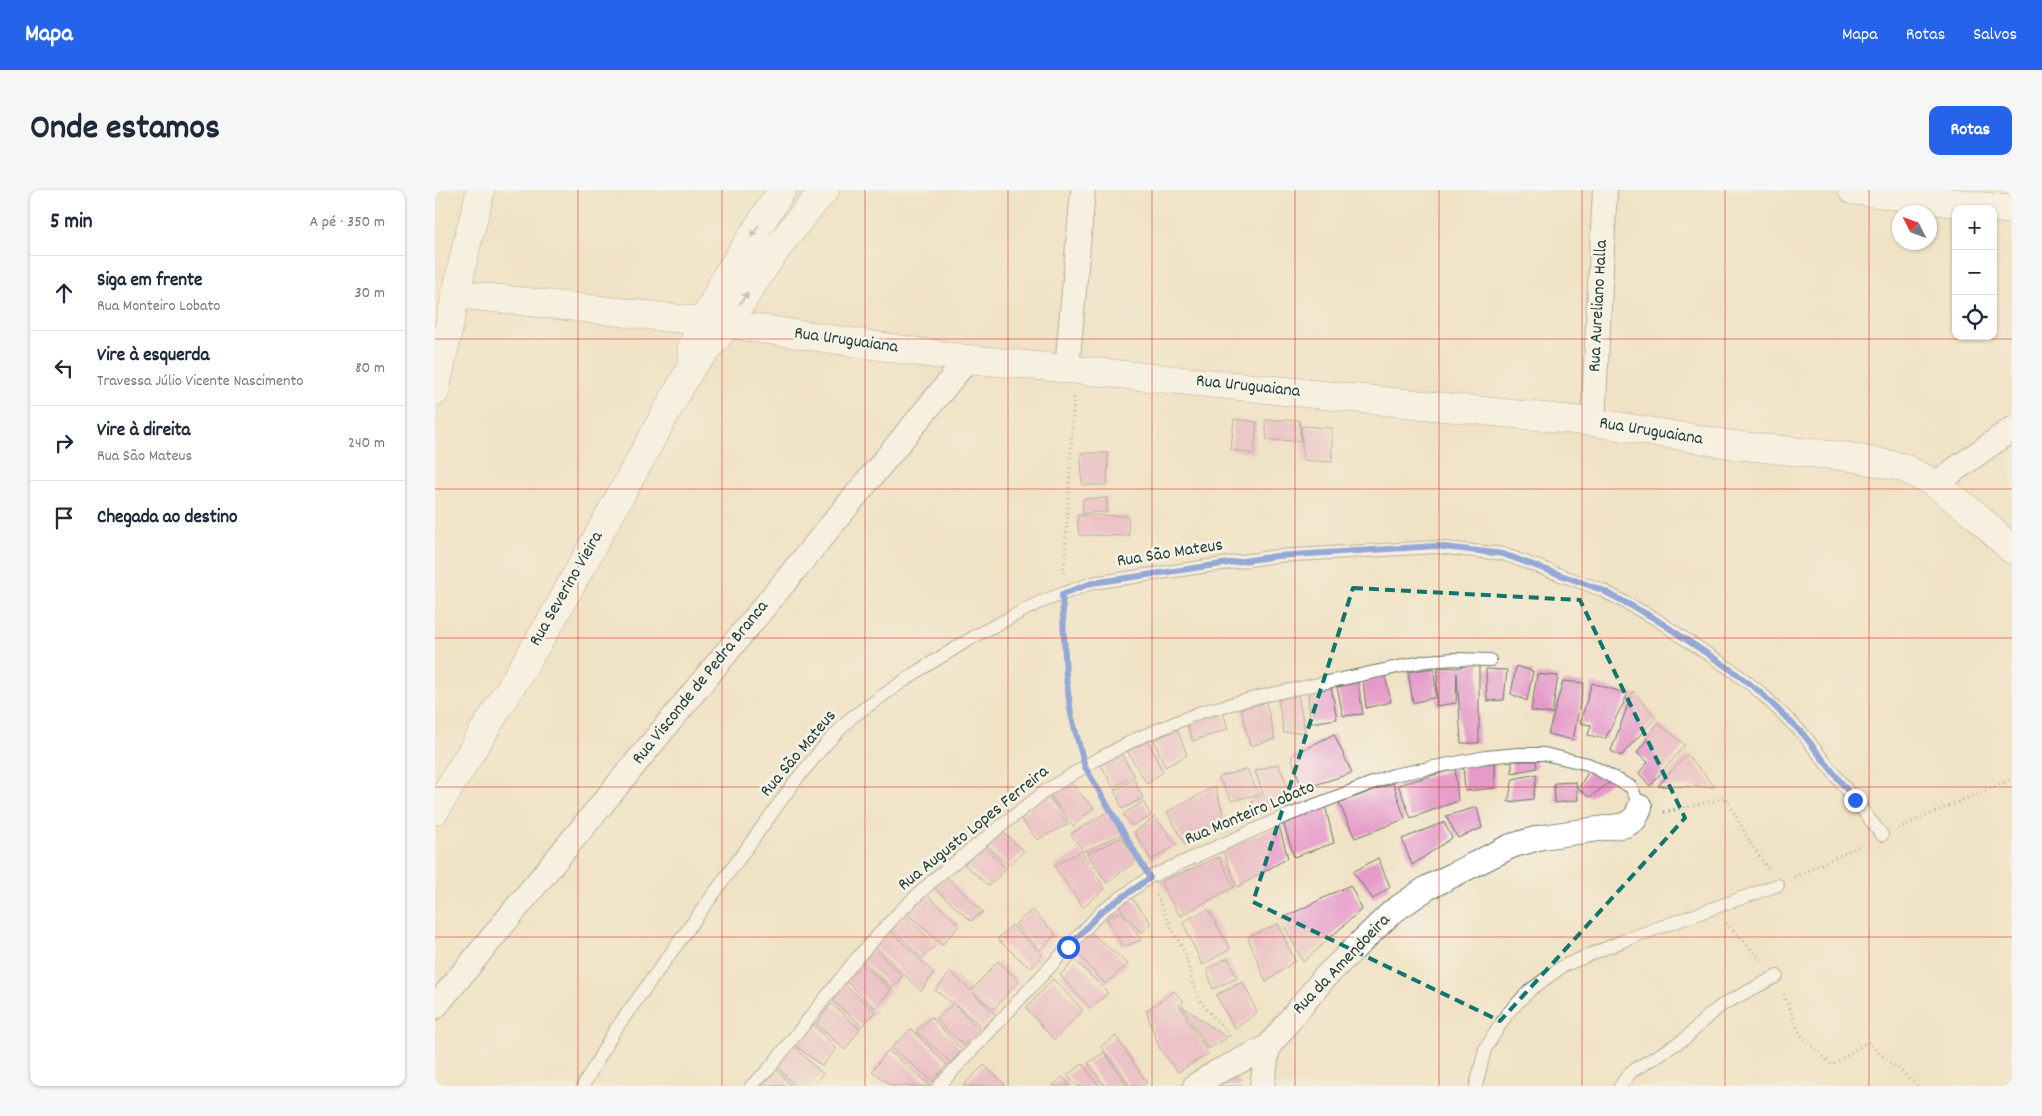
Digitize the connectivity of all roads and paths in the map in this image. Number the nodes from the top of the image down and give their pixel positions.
1 (481, 190) edge
2 (782, 190) edge
3 (825, 190) edge
4 (1083, 190) edge
5 (1605, 190) edge
6 (1852, 190) edge
7 (2012, 210) edge
8 (457, 294) junction
9 (715, 322) junction
10 (967, 359) junction
11 (1071, 368) junction
12 (435, 392) edge
13 (1593, 422) junction
14 (2012, 429) edge
15 (1935, 484) junction
16 (2012, 550) edge
17 (1062, 594) junction
18 (1489, 660) dead end
19 (1085, 767) junction
20 (435, 810) edge
21 (1637, 813) junction
22 (1882, 835) dead end
23 (1150, 878) junction
24 (1778, 885) joint
25 (1711, 909) junction
26 (1777, 976) junction
27 (435, 1007) edge
28 (1267, 1047) junction
29 (1235, 1062) junction
30 (583, 1086) edge
31 (751, 1086) edge
32 (939, 1086) edge
33 (1195, 1086) edge
34 (1261, 1086) edge
35 (1476, 1086) edge
36 (1620, 1086) edge
37 (1918, 1086) edge

1 - 8 street
2 -> 9 street, Rua Severino Vieira
9 -> 3 street, Rua Severino Vieira
4 - 11 street
5 - 13 street, Rua Aureliano Halla
6 - 7 street
8 - 9 street, Rua Uruguaiana
8 - 12 street
9 - 10 street, Rua Uruguaiana
9 - 20 street, Rua Severino Vieira
10 - 11 street, Rua Uruguaiana
10 - 27 street, Rua Visconde de Pedra Branca
11 - 13 street, Rua Uruguaiana
11 - 17 path
13 - 15 street, Rua Uruguaiana
14 - 15 street
15 - 16 street, Rua Uruguaiana
17 - 19 path
17 - 22 lane, Rua São Mateus
17 - 30 lane, Rua São Mateus
18 - 19 lane, Rua Augusto Lopes Ferreira
19 - 23 path
19 - 31 lane, Rua Augusto Lopes Ferreira
21 - 23 lane, Rua Monteiro Lobato
21 - 24 path
21 - 28 street, Rua da Amendoeira
23 - 29 path
23 - 32 lane, Rua Monteiro Lobato
24 - 25 lane
25 - 26 path
25 - 35 lane
26 - 36 lane
26 - 37 path
28 - 29 street, Rua da Amendoeira
28 - 34 street
29 - 33 street, Rua da Amendoeira

